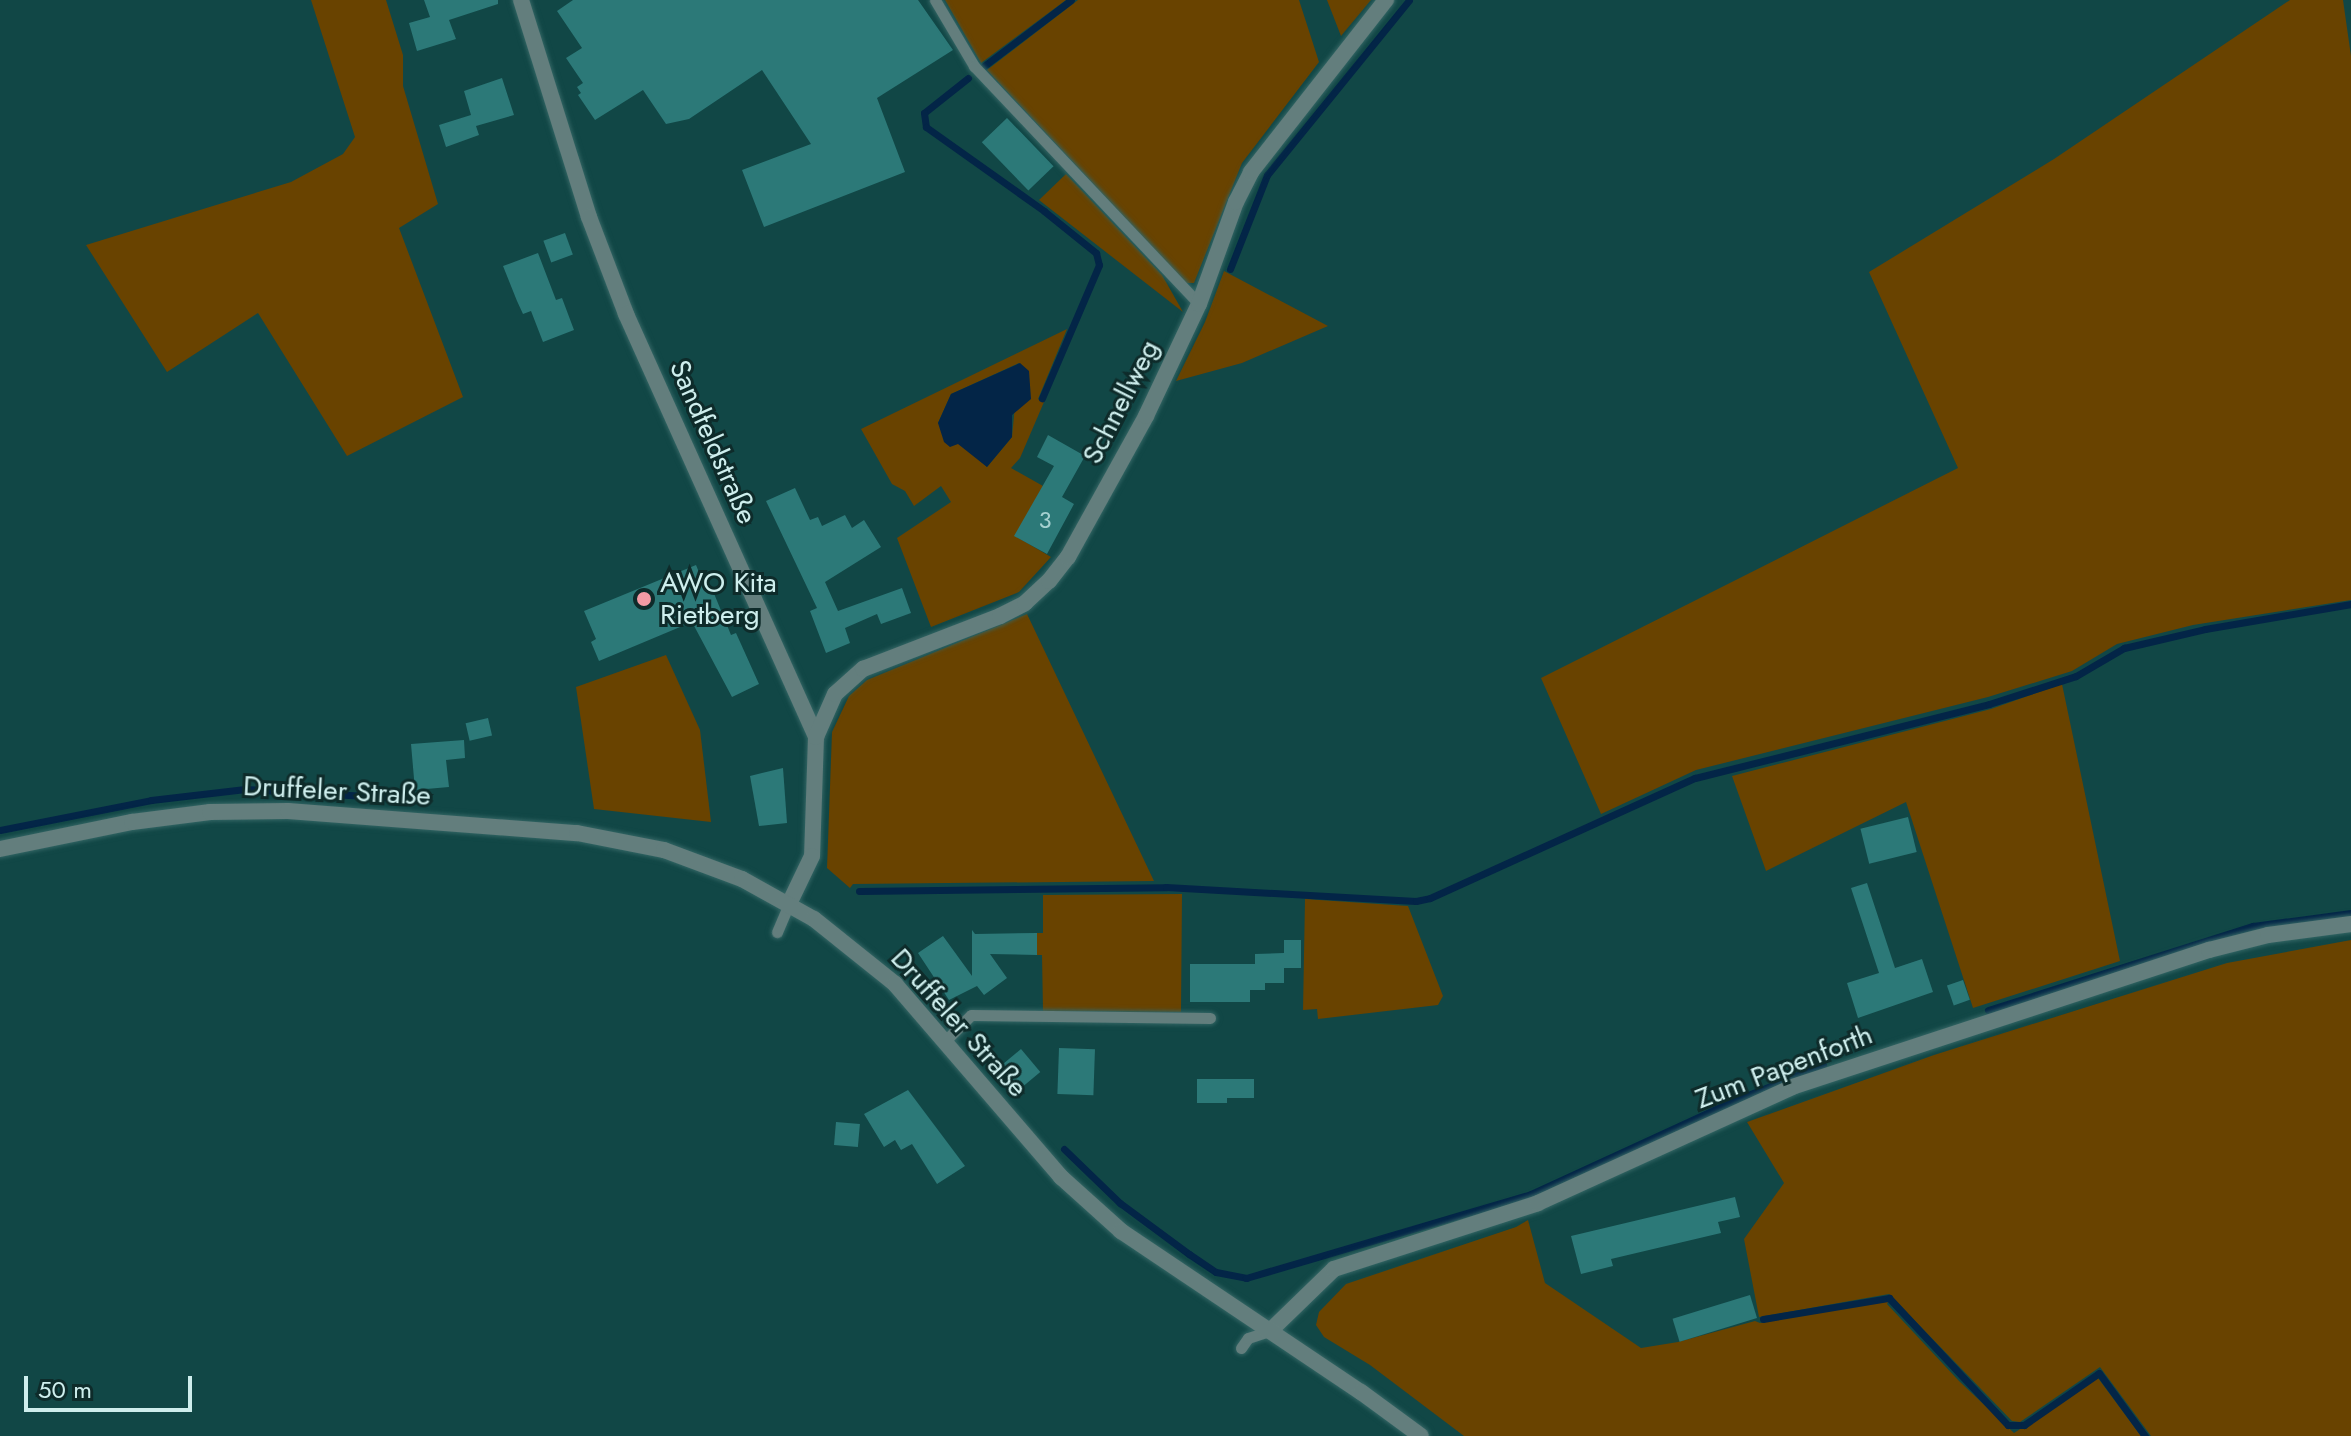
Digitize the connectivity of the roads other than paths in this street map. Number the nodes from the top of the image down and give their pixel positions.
1 (521, 0) edge
2 (935, 0) edge
3 (1386, 0) edge
4 (1199, 304) junction
5 (816, 737) junction
6 (0, 849) edge
7 (789, 904) junction
8 (2351, 924) edge
9 (777, 932) dead end
10 (1210, 1018) dead end
11 (946, 1040) junction
12 (1270, 1331) junction
13 (1241, 1348) dead end
14 (1421, 1436) edge

1 - 5 street, Sandfeldstraße
2 - 4 lane
3 - 4 street, Schnellweg
4 - 5 street, Schnellweg
5 - 7 street, Sandfeldstraße
6 - 7 street, Druffeler Straße
7 - 9 lane
7 - 11 street, Druffeler Straße
8 - 12 street, Zum Papenforth
10 - 11 lane
11 - 12 street, Druffeler Straße
12 - 13 lane
12 - 14 street, Druffeler Straße

